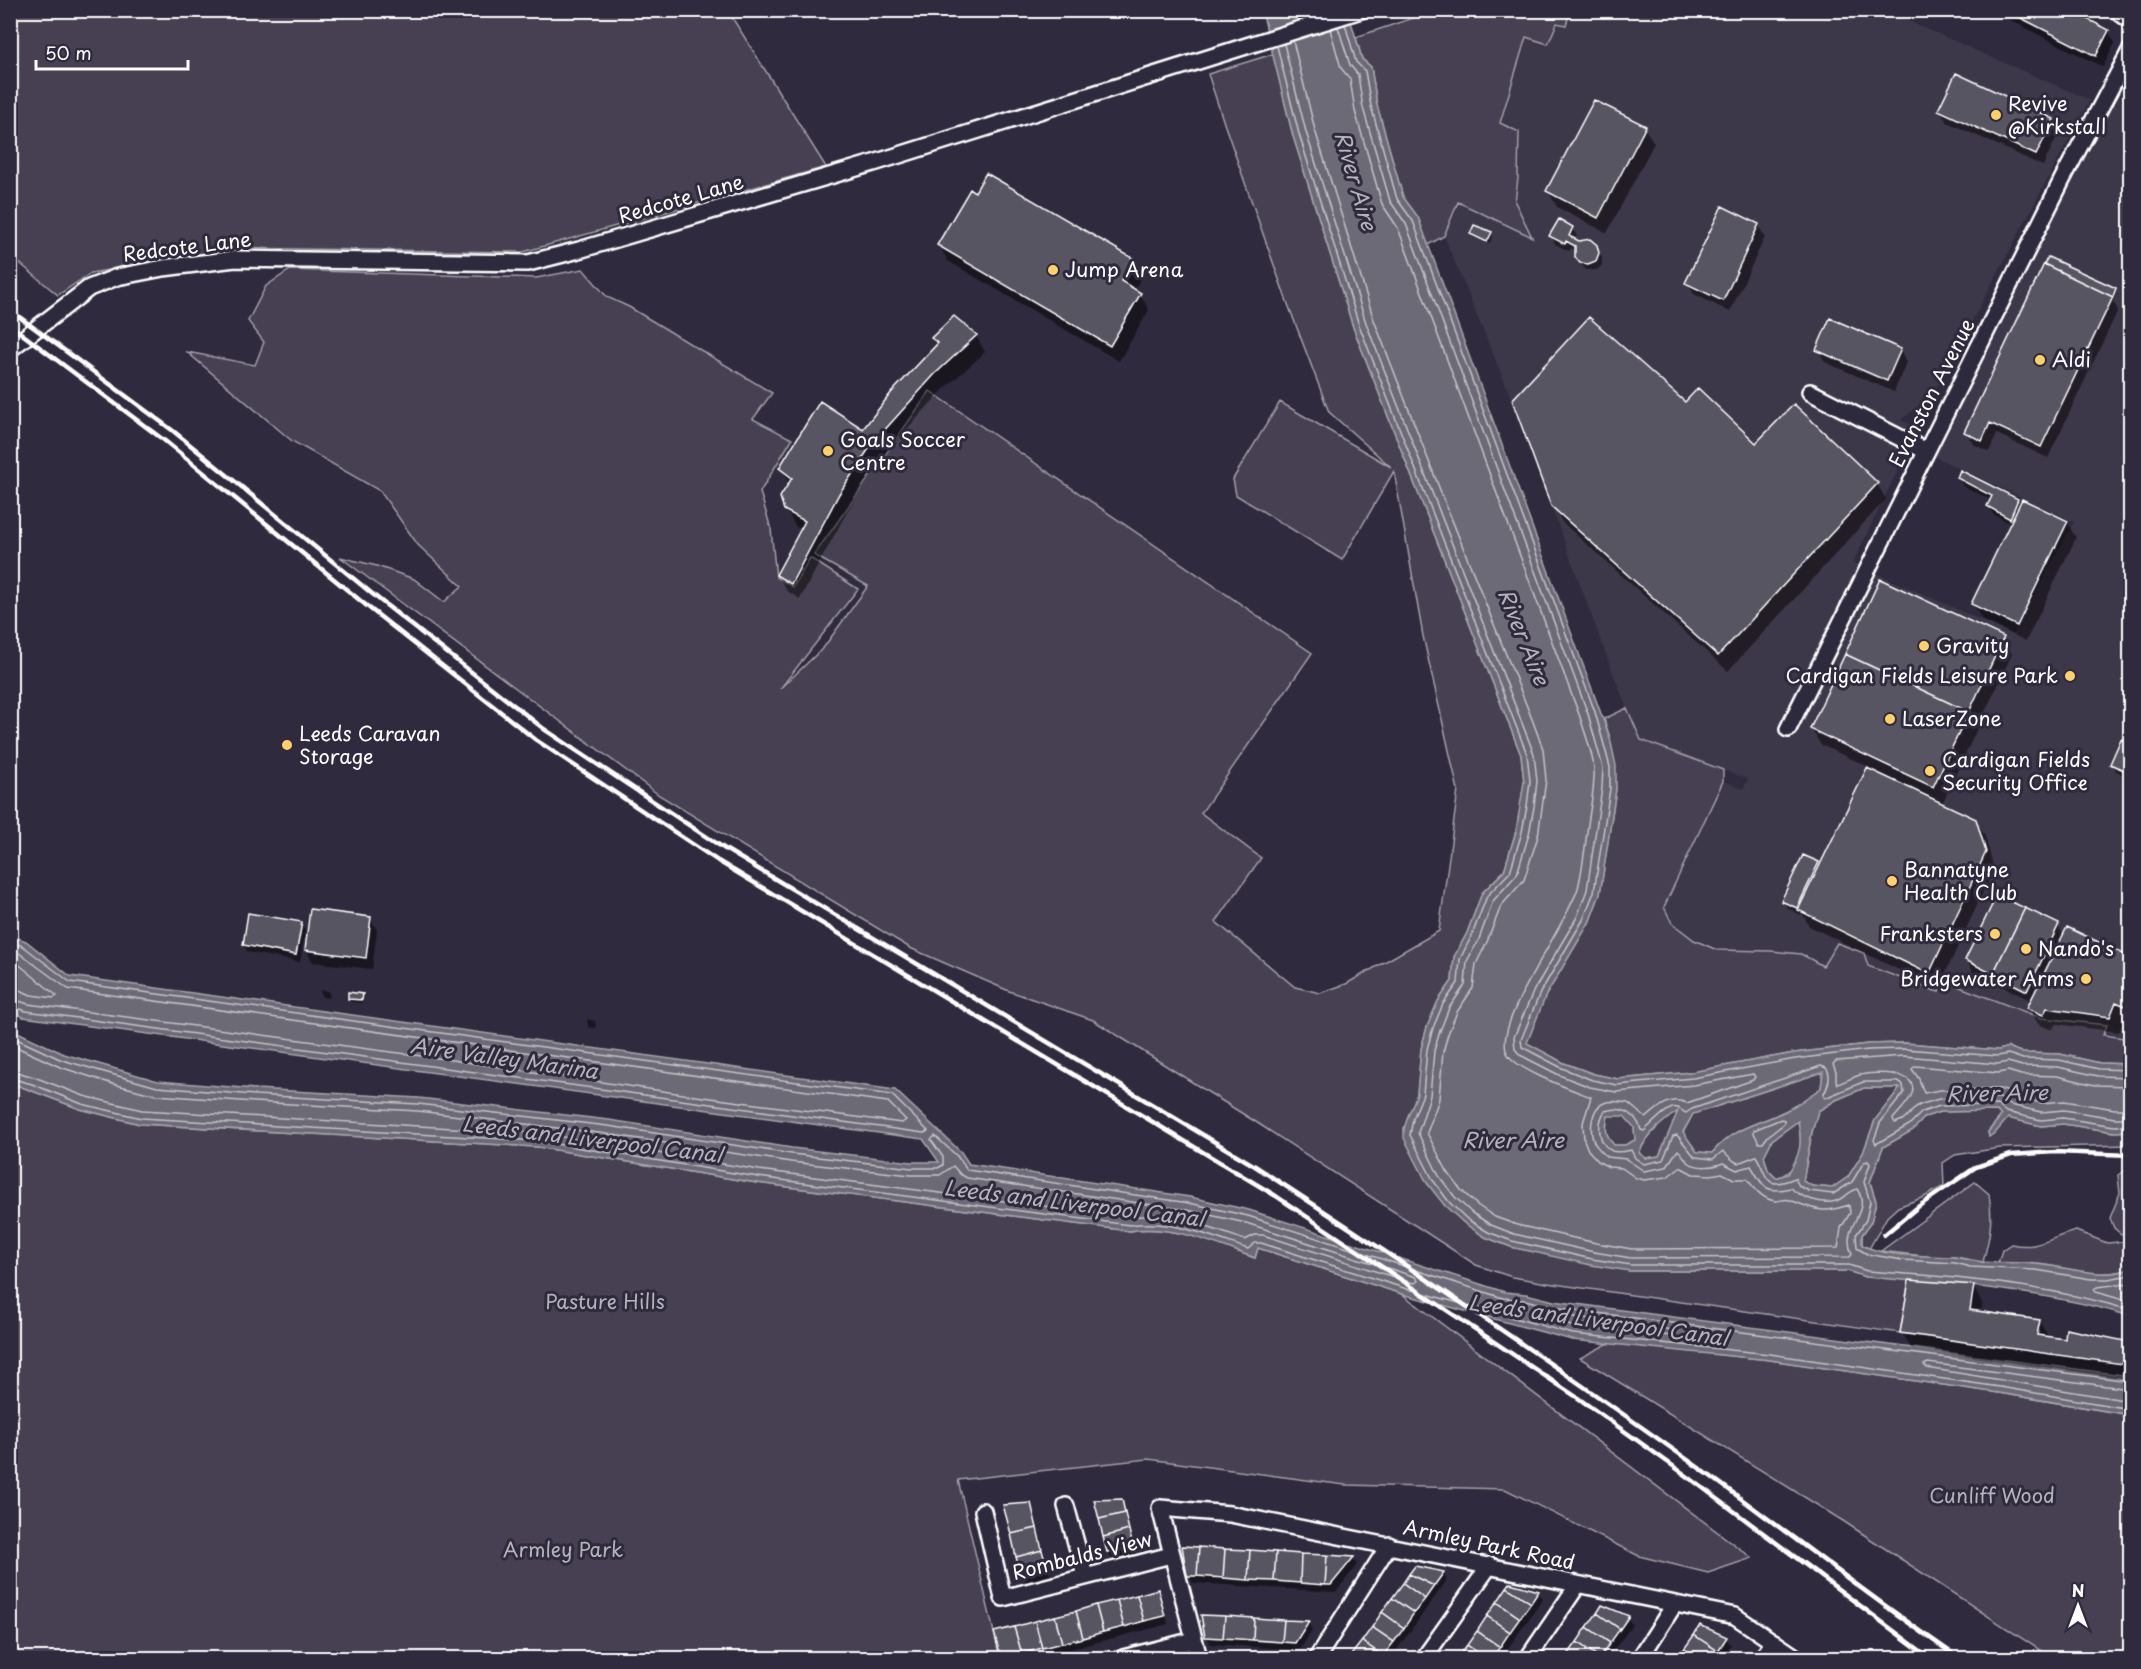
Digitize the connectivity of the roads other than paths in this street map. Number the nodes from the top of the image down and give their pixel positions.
1 (1361, 10) edge
2 (2123, 10) edge
3 (2130, 15) edge
4 (2130, 51) edge
5 (2123, 74) edge
6 (10, 349) edge
7 (1810, 392) dead end
8 (1926, 451) junction
9 (1788, 729) dead end
10 (1066, 1506) dead end
11 (983, 1511) dead end
12 (1389, 1545) junction
13 (1172, 1555) junction
14 (1490, 1565) junction
15 (1085, 1576) junction
16 (1577, 1586) junction
17 (1674, 1605) junction
18 (1194, 1640) junction
19 (1774, 1642) junction
20 (1123, 1659) edge
21 (1199, 1659) edge
22 (1317, 1659) edge
23 (1424, 1659) edge
24 (1528, 1659) edge
25 (1640, 1659) edge
26 (1762, 1659) edge
27 (1797, 1659) edge

1 - 6 street, Redcote Lane
2 - 3 main road
4 - 5 street, Evanston Avenue
5 - 8 street, Evanston Avenue
7 - 8 street
8 - 9 street, Evanston Avenue
10 - 15 street
11 - 15 street, Rombalds View
12 - 13 street, Armley Park Road
12 - 14 street, Armley Park Road
12 - 22 street
13 - 15 street, Rombalds View
13 - 18 street
14 - 16 street, Armley Park Road
14 - 23 street
16 - 17 street, Armley Park Road
16 - 24 street
17 - 19 street, Armley Park Road
17 - 25 street
18 - 20 street
18 - 21 street
19 - 26 street
19 - 27 street, Armley Park Road

